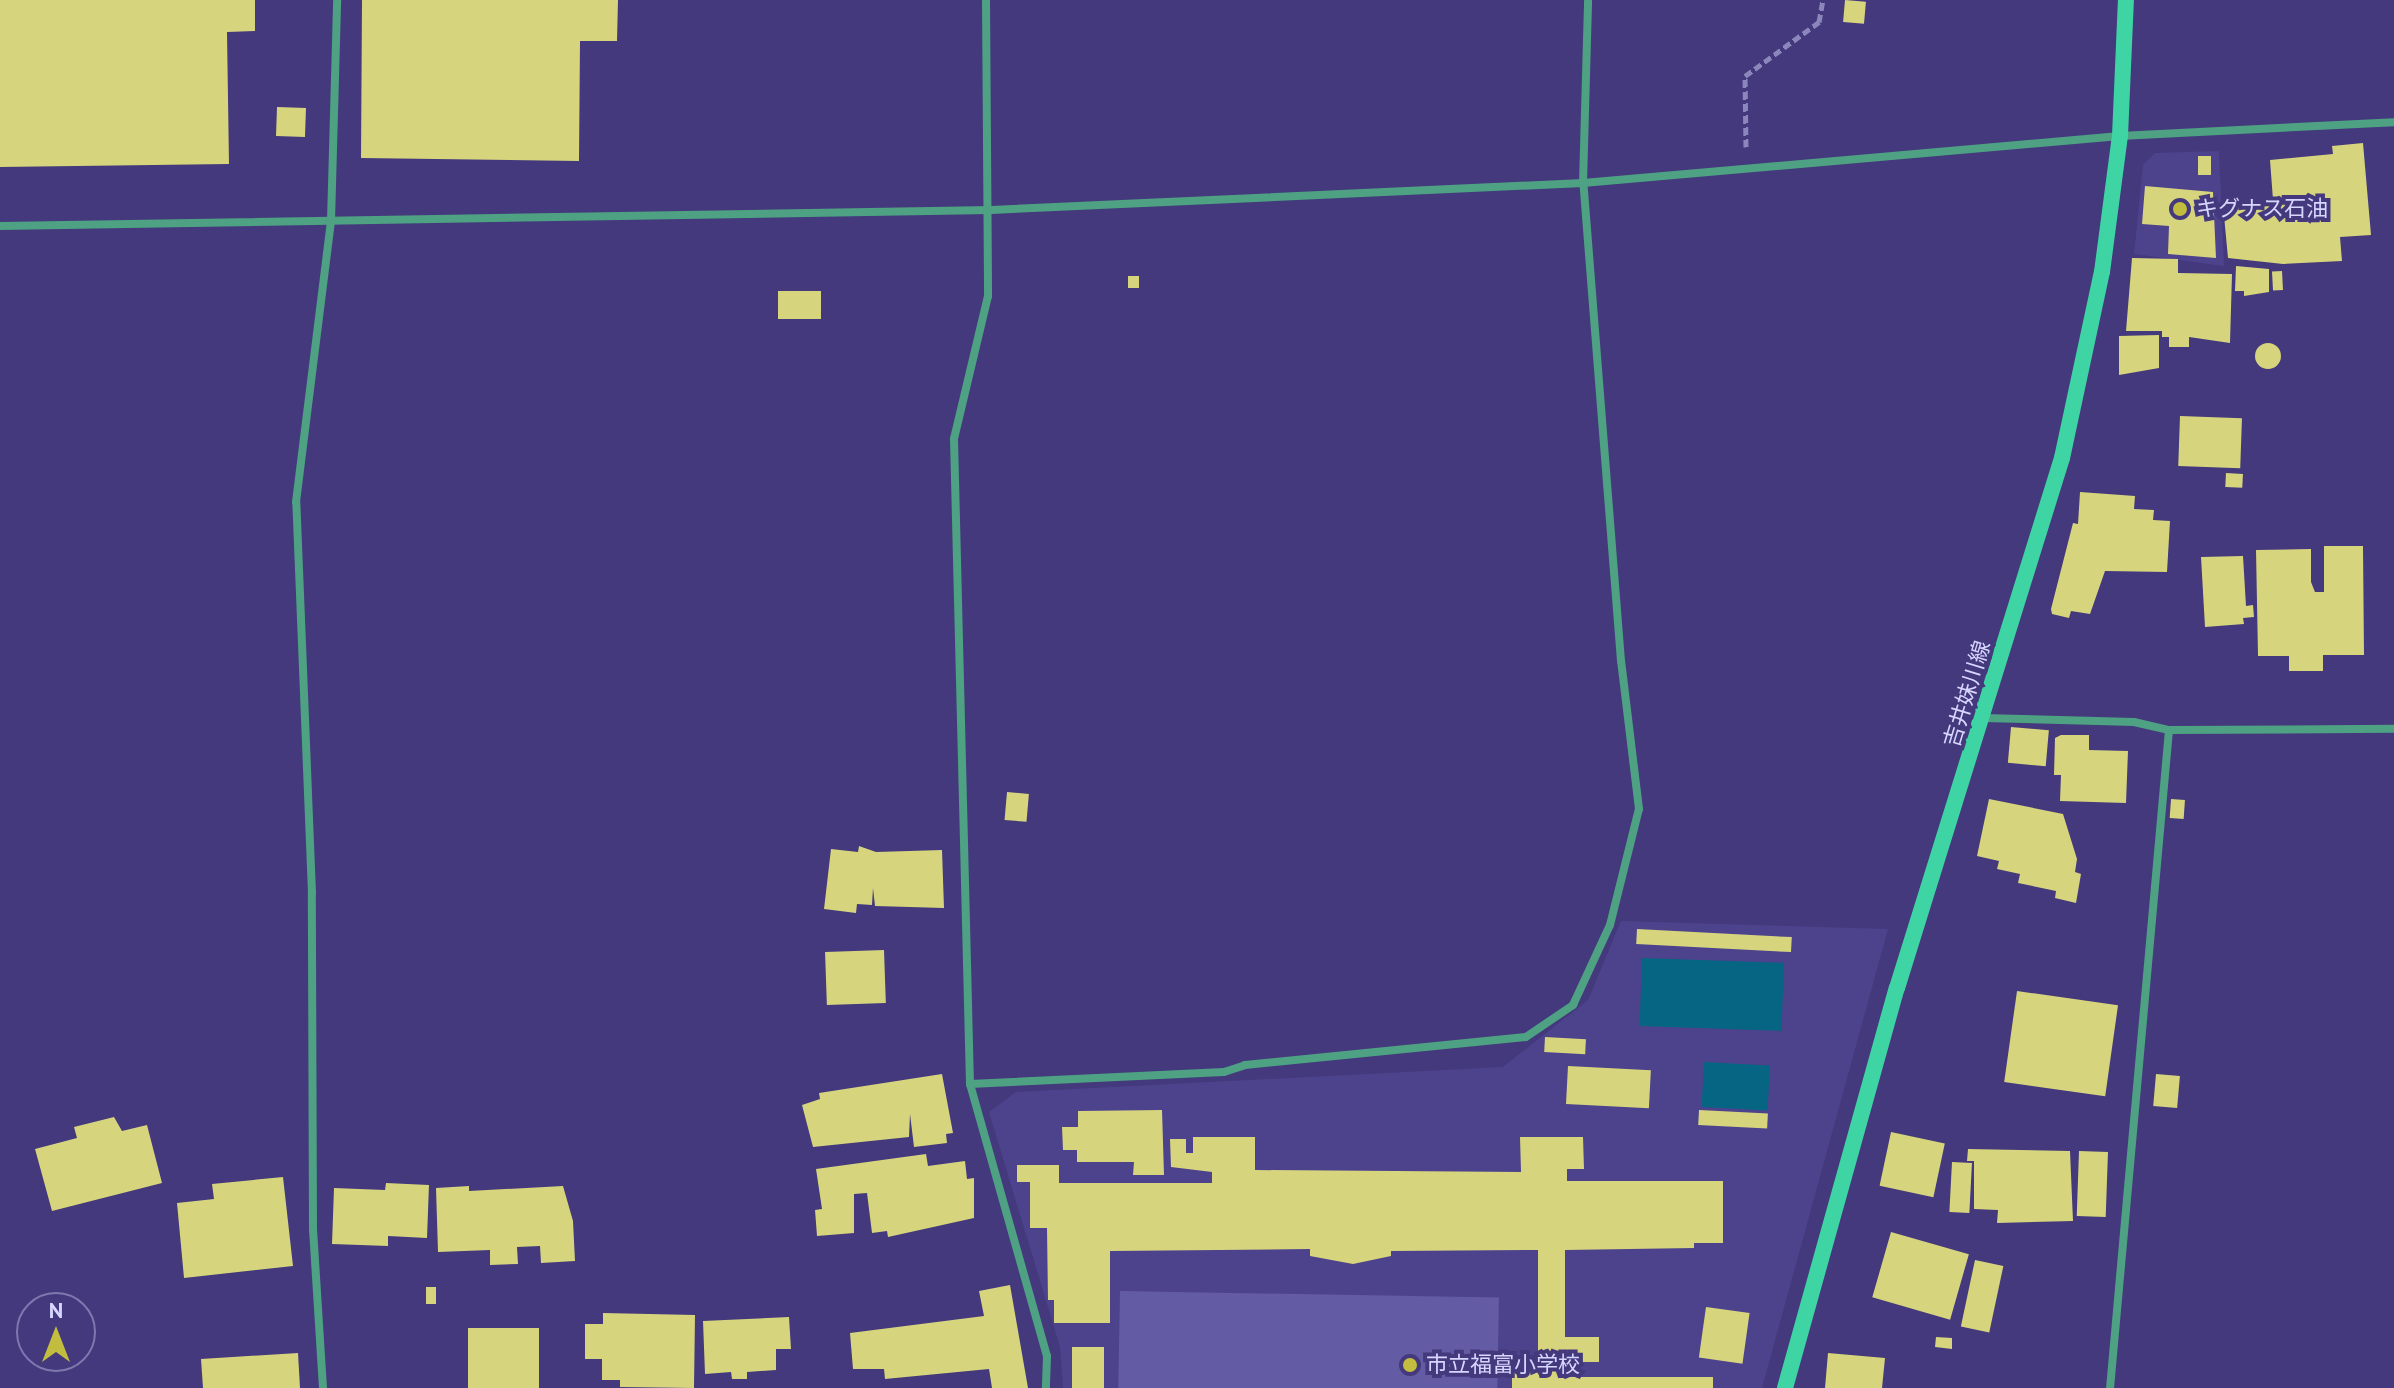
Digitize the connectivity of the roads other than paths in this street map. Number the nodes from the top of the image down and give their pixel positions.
1 (337, 0) edge
2 (986, 0) edge
3 (1588, 0) edge
4 (2126, 0) edge
5 (2394, 122) edge
6 (2120, 136) junction
7 (1583, 183) junction
8 (991, 210) junction
9 (331, 221) junction
10 (0, 226) edge
11 (1983, 718) junction
12 (2394, 729) edge
13 (2169, 730) junction
14 (970, 1084) junction
15 (323, 1388) edge
16 (1046, 1388) edge
17 (1785, 1388) edge
18 (2110, 1388) edge

1 - 9 street
2 - 8 street
3 - 7 street
4 - 6 main road, 吉井妹川線
5 - 6 street
6 - 7 street
6 - 11 main road, 吉井妹川線
7 - 8 street
7 - 14 street
8 - 9 street
8 - 14 street
9 - 10 street
9 - 15 street
11 - 13 street
11 - 17 main road, 吉井妹川線
12 - 13 street
13 - 18 street
14 - 16 street

